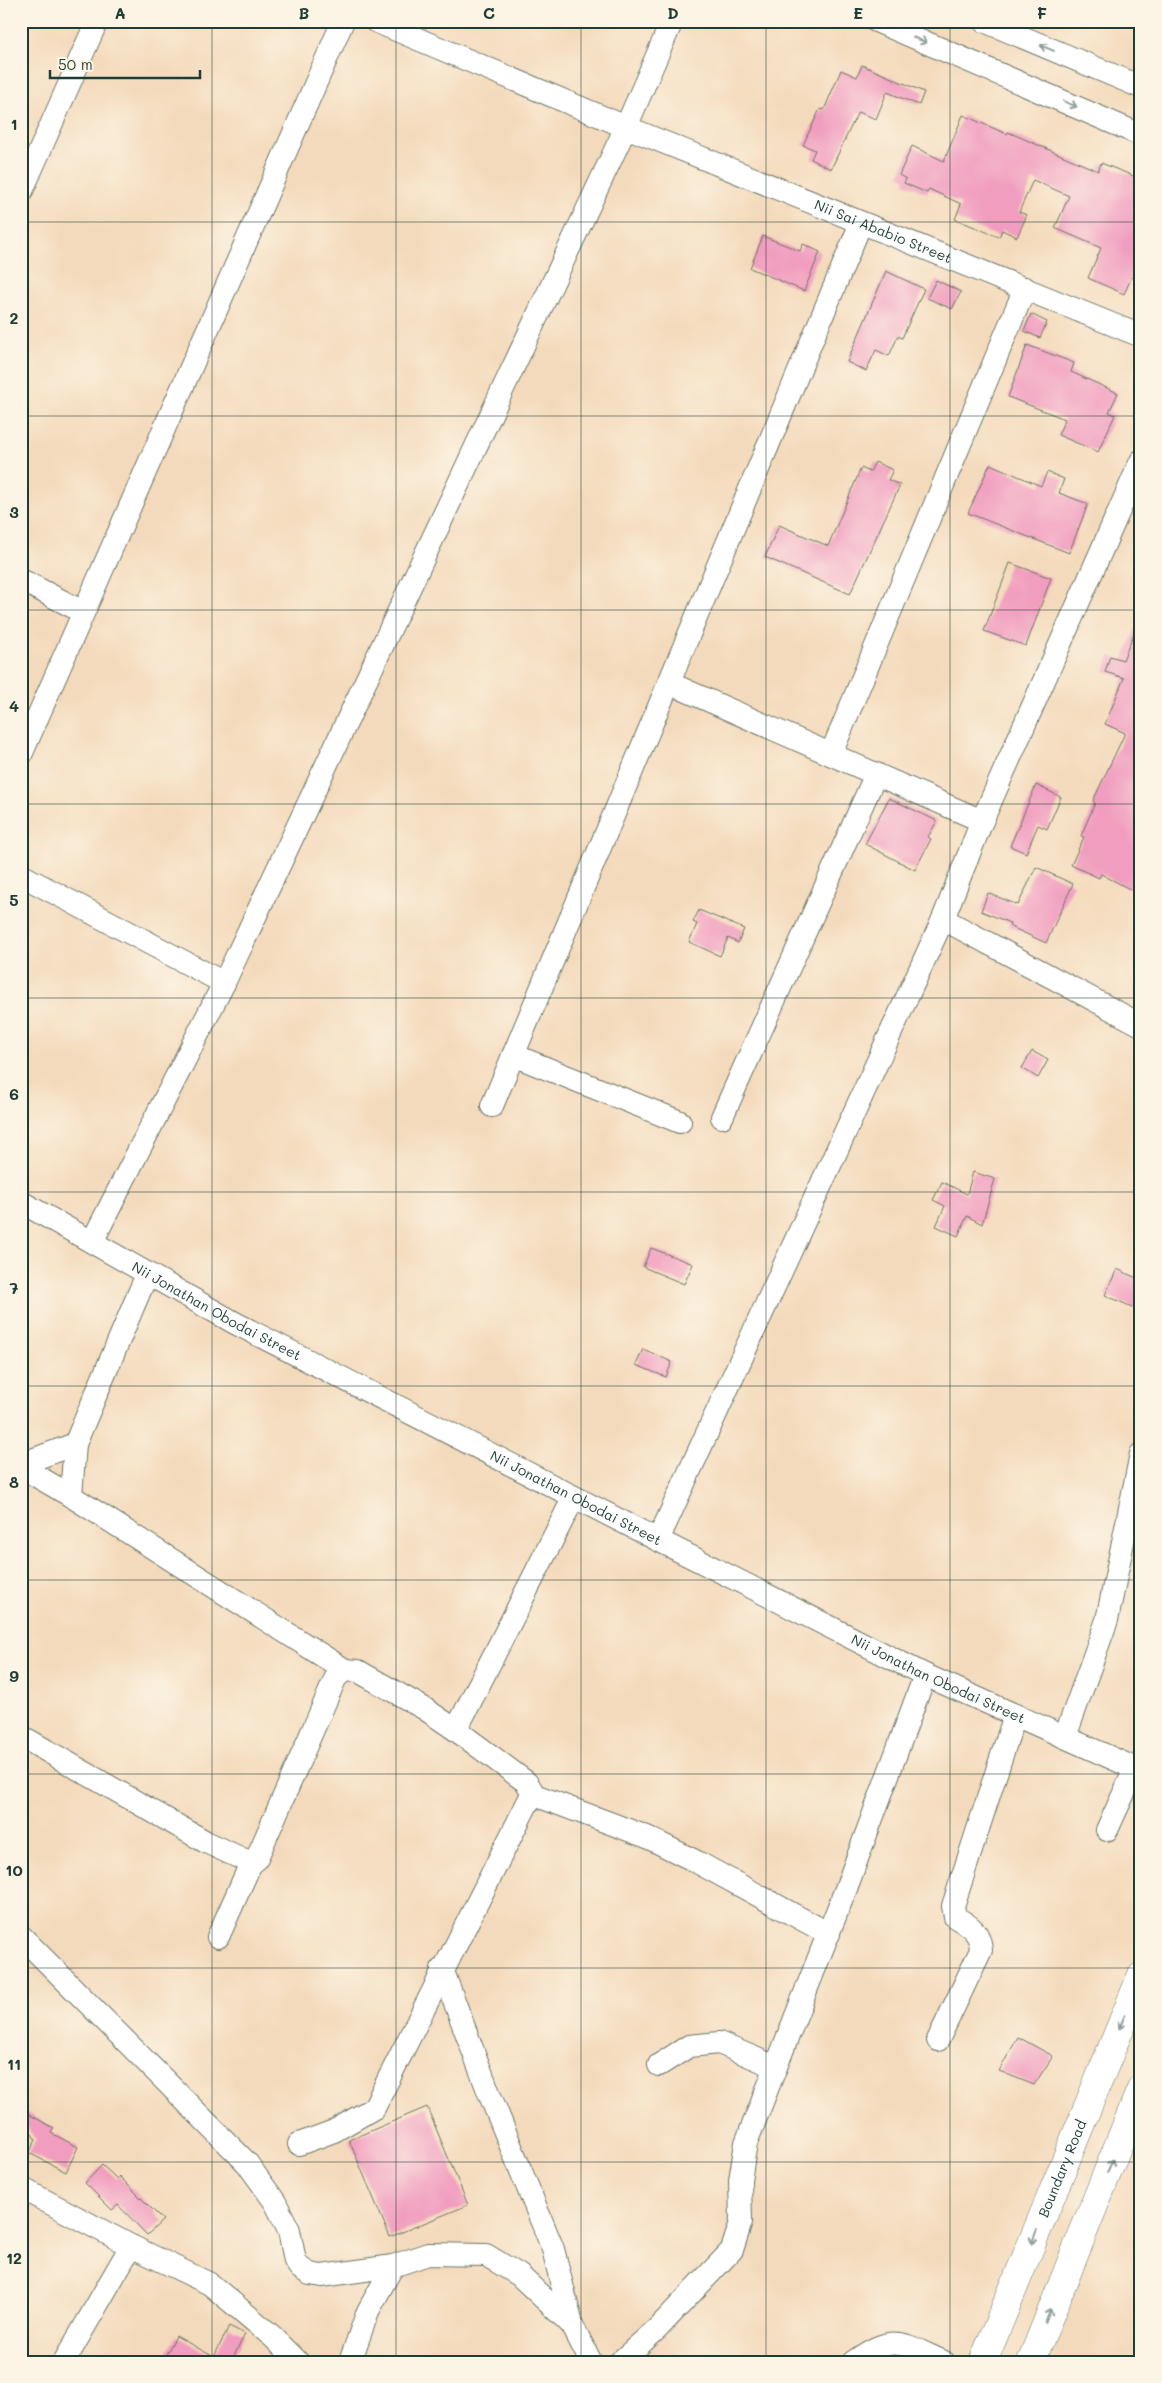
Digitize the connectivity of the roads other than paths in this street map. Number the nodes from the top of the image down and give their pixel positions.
1 (97, 21) edge
2 (343, 21) edge
3 (375, 21) edge
4 (672, 21) edge
5 (876, 21) edge
6 (984, 21) edge
7 (1141, 87) edge
8 (626, 127) junction
9 (1141, 135) edge
10 (21, 193) edge
11 (861, 223) junction
12 (1025, 288) junction
13 (1141, 336) edge
14 (1141, 461) edge
15 (21, 580) edge
16 (83, 612) junction
17 (669, 683) junction
18 (831, 754) junction
19 (21, 755) edge
20 (876, 774) junction
21 (982, 821) junction
22 (21, 875) edge
23 (943, 919) junction
24 (224, 983) junction
25 (1141, 1025) edge
26 (514, 1055) junction
27 (492, 1106) dead end
28 (722, 1117) dead end
29 (680, 1122) dead end
30 (21, 1202) edge
31 (92, 1242) junction
32 (148, 1274) junction
33 (75, 1444) junction
34 (1141, 1454) edge
35 (21, 1466) edge
36 (71, 1496) junction
37 (574, 1497) junction
38 (658, 1540) junction
39 (345, 1670) junction
40 (925, 1675) junction
41 (1015, 1715) junction
42 (456, 1730) junction
43 (21, 1736) edge
44 (1065, 1737) junction
45 (1138, 1770) edge
46 (532, 1794) junction
47 (1107, 1830) dead end
48 (251, 1863) junction
49 (828, 1934) junction
50 (21, 1936) edge
51 (218, 1937) dead end
52 (442, 1969) junction
53 (1141, 1977) edge
54 (938, 2040) dead end
55 (659, 2065) dead end
56 (776, 2067) junction
57 (1141, 2090) edge
58 (299, 2144) dead end
59 (21, 2188) edge
60 (131, 2246) junction
61 (393, 2266) junction
62 (572, 2325) junction
63 (64, 2362) edge
64 (298, 2362) edge
65 (350, 2362) edge
66 (591, 2362) edge
67 (620, 2362) edge
68 (853, 2362) edge
69 (944, 2362) edge
70 (983, 2362) edge
71 (1031, 2362) edge

1 - 10 street
2 - 16 street
3 - 8 street, Nii Sai Ababio Street
4 - 8 street
5 -> 9 street
7 -> 6 street
8 - 11 street, Nii Sai Ababio Street
8 - 24 street
11 - 12 street, Nii Sai Ababio Street
11 - 17 street
12 - 13 street, Nii Sai Ababio Street
12 - 18 street
14 - 21 street
15 - 16 street
16 - 19 street
17 - 18 street
17 - 26 street
18 - 20 street
20 - 21 street
20 - 28 street
21 - 23 street
22 - 24 street
23 - 25 street
23 - 38 street
24 - 31 street
26 - 27 street
26 - 29 street
30 - 31 street, Nii Jonathan Obodai Street
31 - 32 street, Nii Jonathan Obodai Street
32 - 33 street
32 - 37 street, Nii Jonathan Obodai Street
33 - 35 street
33 - 36 street
34 - 44 street
35 - 36 street
36 - 39 street
37 - 38 street, Nii Jonathan Obodai Street
37 - 42 street
38 - 40 street, Nii Jonathan Obodai Street
39 - 42 street
39 - 48 street
40 - 41 street, Nii Jonathan Obodai Street
40 - 49 street
41 - 44 street, Nii Jonathan Obodai Street
41 - 54 street
42 - 46 street
43 - 48 street
44 - 45 street, Nii Jonathan Obodai Street
45 - 47 street
46 - 49 street
46 - 52 street
48 - 51 street
49 - 56 street
50 - 61 street
52 - 58 street
52 - 62 street
53 -> 70 main road, Boundary Road
55 - 56 street
56 - 67 street
71 -> 57 main road
59 - 60 street
60 - 63 street
60 - 64 street
61 - 62 street
61 - 65 street
62 - 66 street
68 - 69 street

